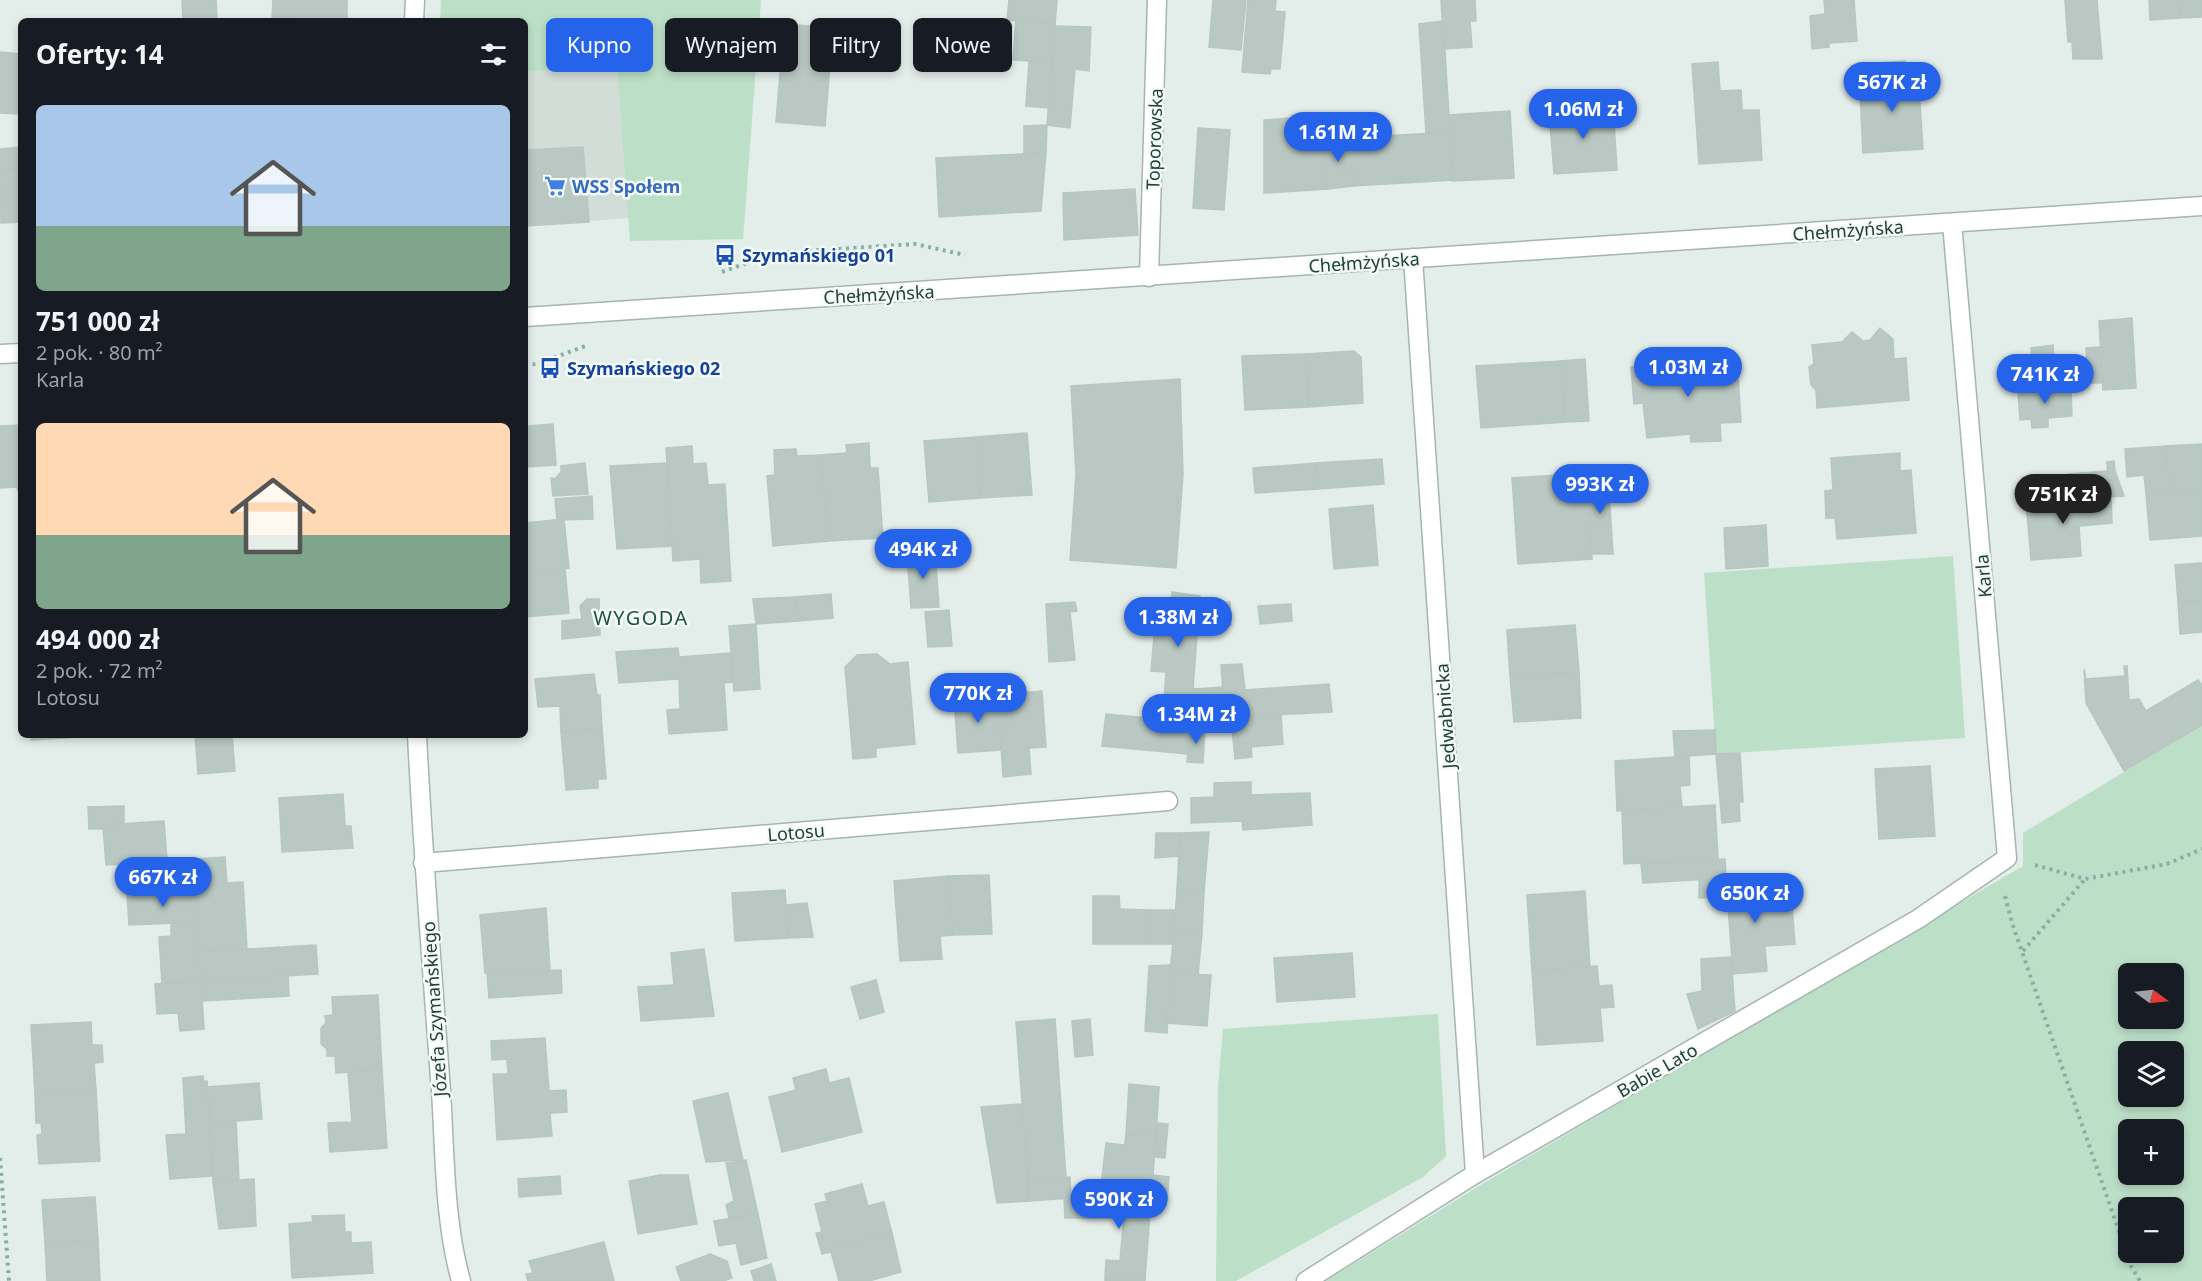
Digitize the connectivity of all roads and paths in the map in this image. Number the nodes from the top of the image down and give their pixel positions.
1 (416, 0) edge
2 (1157, 0) edge
3 (414, 18) edge
4 (2202, 206) edge
5 (1952, 223) junction
6 (1413, 258) junction
7 (1149, 277) junction
8 (528, 317) edge
9 (18, 353) edge
10 (0, 354) edge
11 (417, 738) edge
12 (1168, 801) dead end
13 (2202, 849) edge
14 (2007, 858) junction
15 (423, 863) junction
16 (2085, 879) junction
17 (2023, 951) junction
18 (0, 1158) edge
19 (1475, 1174) junction
20 (9, 1281) edge
21 (461, 1281) edge
22 (1306, 1281) edge
23 (2140, 1281) edge

1 - 3 street
2 - 7 street, Toporowska
4 - 5 street, Chełmżyńska
5 - 6 street, Chełmżyńska
5 - 14 street, Karla
6 - 7 street, Chełmżyńska
6 - 19 street, Jedwabnicka
7 - 8 street, Chełmżyńska
9 - 10 street
11 - 15 street, Józefa Szymańskiego
12 - 15 street, Lotosu
13 - 16 path
14 - 16 path
14 - 17 path
14 - 19 street, Babie Lato
15 - 21 street, Józefa Szymańskiego
16 - 17 path
17 - 23 path
18 - 20 path
19 - 22 street, Babie Lato

